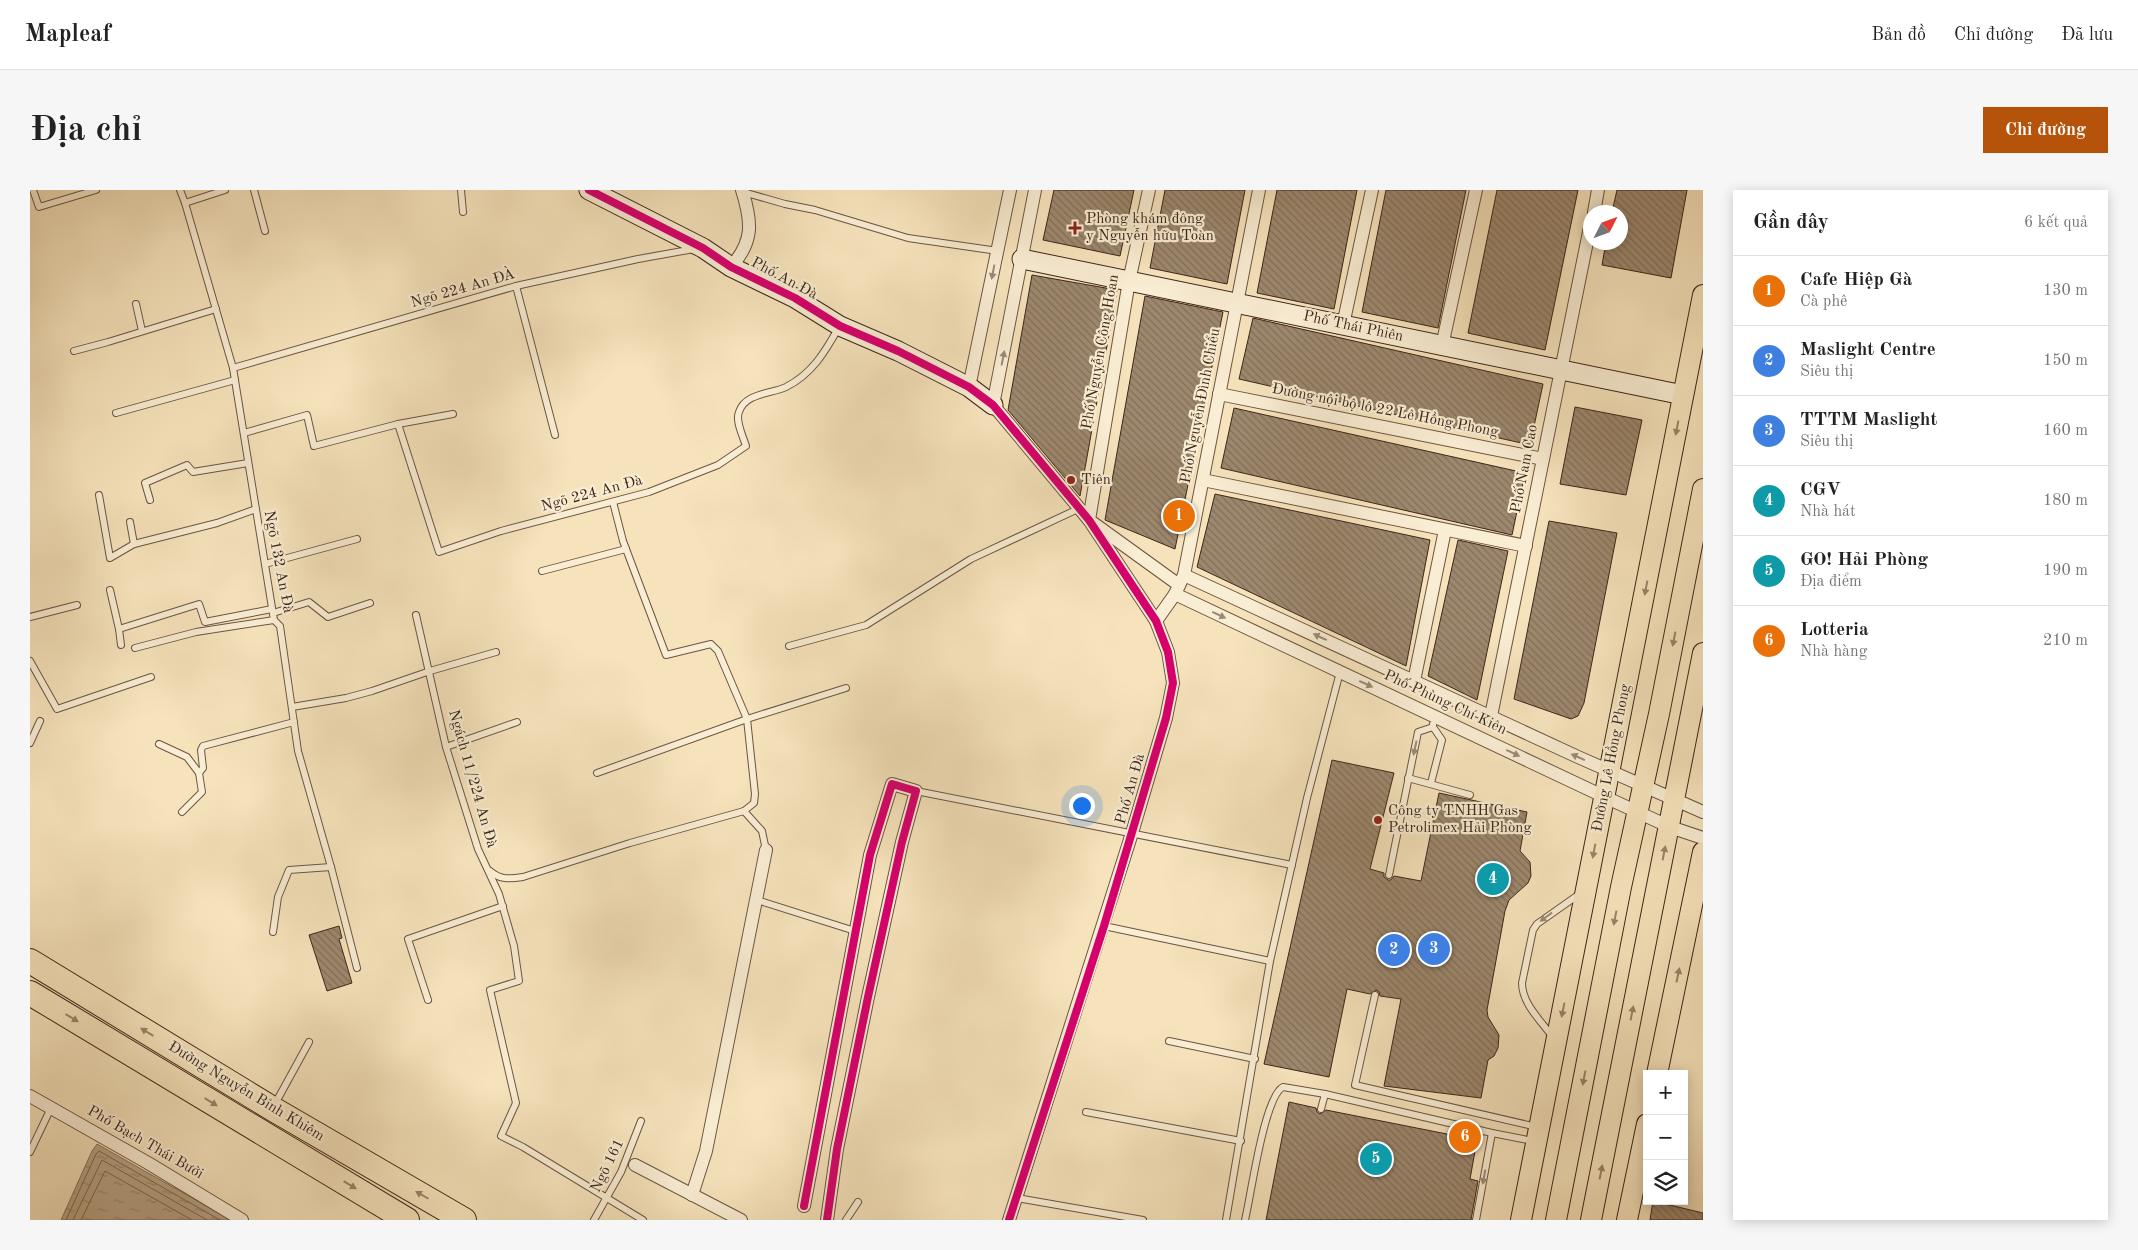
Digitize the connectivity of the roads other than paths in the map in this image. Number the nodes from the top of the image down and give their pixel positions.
1 (33, 190) edge
2 (96, 190) edge
3 (180, 190) edge
4 (225, 190) edge
5 (254, 190) edge
6 (461, 190) edge
7 (589, 190) edge
8 (1010, 190) edge
9 (1035, 190) edge
10 (1149, 190) edge
11 (1259, 190) edge
12 (1372, 190) edge
13 (1476, 190) edge
14 (1598, 190) edge
15 (742, 191) edge
16 (186, 203) junction
17 (1595, 205) edge
18 (463, 212) dead end
19 (265, 231) dead end
20 (703, 248) junction
21 (1586, 250) edge
22 (998, 251) junction
23 (1022, 259) junction
24 (731, 267) junction
25 (1129, 281) junction
26 (516, 286) junction
27 (1703, 295) edge
28 (1237, 303) junction
29 (136, 304) dead end
30 (216, 309) junction
31 (1343, 325) junction
32 (840, 326) junction
33 (142, 331) junction
34 (1442, 346) junction
35 (74, 351) dead end
36 (233, 368) junction
37 (1562, 370) junction
38 (235, 380) junction
39 (969, 386) junction
40 (1219, 394) junction
41 (1683, 395) junction
42 (993, 405) junction
43 (116, 413) dead end
44 (453, 414) dead end
45 (398, 424) junction
46 (244, 433) junction
47 (555, 435) dead end
48 (1544, 459) junction
49 (248, 463) junction
50 (1204, 480) junction
51 (1703, 488) edge
52 (99, 495) dead end
53 (150, 500) dead end
54 (613, 502) junction
55 (1078, 508) junction
56 (256, 509) junction
57 (1089, 520) junction
58 (130, 522) dead end
59 (1445, 530) junction
60 (357, 539) dead end
61 (134, 544) junction
62 (1526, 546) junction
63 (626, 549) junction
64 (264, 564) junction
65 (542, 571) dead end
66 (1179, 585) junction
67 (110, 590) dead end
68 (370, 603) dead end
69 (77, 605) dead end
70 (273, 614) junction
71 (416, 615) dead end
72 (30, 617) edge
73 (1156, 621) junction
74 (119, 628) junction
75 (121, 645) dead end
76 (789, 646) dead end
77 (135, 648) dead end
78 (496, 652) dead end
79 (1703, 653) edge
80 (30, 661) edge
81 (430, 671) junction
82 (1340, 672) junction
83 (151, 677) dead end
84 (1414, 681) junction
85 (846, 688) dead end
86 (1429, 688) junction
87 (292, 707) junction
88 (1491, 716) junction
89 (1430, 718) junction
90 (746, 719) junction
91 (40, 721) dead end
92 (294, 722) junction
93 (517, 722) dead end
94 (30, 743) edge
95 (159, 744) dead end
96 (446, 747) junction
97 (1610, 771) junction
98 (199, 773) junction
99 (597, 774) dead end
100 (1408, 778) junction
101 (1431, 784) junction
102 (1644, 787) junction
103 (916, 791) junction
104 (1470, 795) dead end
105 (1605, 797) junction
106 (1674, 800) junction
107 (744, 811) junction
108 (182, 812) dead end
109 (1638, 812) junction
110 (1703, 812) edge
111 (1670, 827) junction
112 (1132, 833) junction
113 (1703, 838) edge
114 (766, 850) joint
115 (1703, 852) edge
116 (1292, 864) junction
117 (332, 867) junction
118 (487, 869) junction
119 (1389, 874) dead end
120 (1586, 890) junction
121 (757, 900) junction
122 (503, 906) junction
123 (1104, 926) junction
124 (273, 932) dead end
125 (855, 932) junction
126 (30, 961) edge
127 (1270, 961) junction
128 (357, 968) dead end
129 (30, 993) edge
130 (1375, 995) dead end
131 (428, 1000) dead end
132 (1169, 1041) dead end
133 (309, 1042) dead end
134 (1556, 1042) junction
135 (1254, 1059) junction
136 (1658, 1070) edge
137 (1324, 1094) junction
138 (30, 1096) edge
139 (51, 1108) junction
140 (273, 1109) junction
141 (1321, 1109) dead end
142 (1086, 1112) dead end
143 (641, 1121) dead end
144 (1492, 1133) junction
145 (1538, 1134) junction
146 (1241, 1141) junction
147 (1643, 1143) edge
148 (30, 1152) edge
149 (635, 1165) dead end
150 (692, 1195) junction
151 (607, 1198) junction
152 (1017, 1198) junction
153 (858, 1202) dead end
154 (804, 1206) dead end
155 (242, 1220) edge
156 (408, 1220) edge
157 (464, 1220) edge
158 (594, 1220) edge
159 (643, 1220) edge
160 (741, 1220) edge
161 (827, 1220) edge
162 (846, 1220) edge
163 (1010, 1220) edge
164 (1143, 1220) edge
165 (1226, 1220) edge
166 (1245, 1220) edge
167 (1476, 1220) edge
168 (1521, 1220) edge
169 (1556, 1220) edge
170 (1591, 1220) edge
171 (1627, 1220) edge

1 - 2 lane
3 - 16 lane, Ngõ 132 An Đà
4 - 16 lane
5 - 19 lane
6 - 18 lane
7 - 20 street, Phố An Đà
8 - 22 street
9 - 23 street
10 - 25 street, Phố Nguyễn Công Hoan
11 - 28 street, Phố Nguyễn Đình Chiểu
12 - 31 street
13 - 34 street
14 - 17 street
15 - 22 lane
15 - 24 street
16 - 30 lane, Ngõ 132 An Đà
20 - 24 street, Phố An Đà
20 - 26 lane, Ngõ 224 An ĐÀ
21 - 37 street, Phố Nam Cao
22 -> 39 street
23 - 25 street, Phố Thái Phiên
42 -> 23 street
24 - 32 street, Phố An Đà
25 - 28 street, Phố Thái Phiên
25 - 57 street, Phố Nguyễn Công Hoan
26 - 36 lane, Ngõ 224 An ĐÀ
26 - 47 lane
27 - 41 main road, Đường Lê Hồng Phong
28 - 31 street, Phố Thái Phiên
28 - 40 street, Phố Nguyễn Đình Chiểu
29 - 33 lane
30 - 33 lane
30 - 36 lane, Ngõ 132 An Đà
31 - 34 street, Phố Thái Phiên
32 - 39 street, Phố An Đà
32 - 54 lane, Ngõ 224 An Đà
33 - 35 lane
34 - 37 street, Phố Thái Phiên
36 - 38 lane, Ngõ 132 An Đà
37 - 41 street, Phố Thái Phiên
37 - 48 street, Phố Nam Cao
38 - 43 lane
38 - 46 lane, Ngõ 132 An Đà
39 - 42 street, Phố An Đà
40 - 48 street, Đường nội bộ lô 22 Lê Hồng Phong
40 - 50 street, Phố Nguyễn Đình Chiểu
41 -> 97 main road, Đường Lê Hồng Phong
42 - 55 street, Phố An Đà
44 - 45 lane
45 - 46 lane
45 - 54 lane, Ngõ 224 An Đà
46 - 49 lane, Ngõ 132 An Đà
48 - 62 street, Phố Nam Cao
49 - 53 lane
49 - 56 lane, Ngõ 132 An Đà
50 - 59 street
50 - 66 street, Phố Nguyễn Đình Chiểu
51 -> 102 main road
52 - 61 lane
54 - 63 lane
55 - 57 street, Phố An Đà
55 - 76 lane
56 - 61 lane
56 - 64 lane, Ngõ 132 An Đà
57 - 66 street
57 - 73 street, Phố An Đà
58 - 61 lane
59 - 62 street
59 - 84 street
60 - 64 lane
62 - 88 street, Phố Nam Cao
63 - 65 lane
63 - 90 lane
64 - 70 lane, Ngõ 132 An Đà
66 - 73 street, Phố Nguyễn Đình Chiểu
66 -> 82 street, Phố Phùng Chí Kiên
84 -> 66 street, Phố Phùng Chí Kiên
67 - 74 lane
68 - 70 lane
69 - 72 lane
70 - 74 lane
70 - 77 lane
70 - 87 lane, Ngõ 132 An Đà
71 - 81 lane, Ngách 11/224 An Đà
73 - 112 street, Phố An Đà
74 - 75 lane
78 - 81 lane
79 - 106 main road
80 - 83 lane
81 - 87 lane
81 - 96 lane, Ngách 11/224 An Đà
82 -> 89 street, Phố Phùng Chí Kiên
82 - 116 lane
84 - 86 street, Phố Phùng Chí Kiên
85 - 90 lane
86 - 88 street, Phố Phùng Chí Kiên
86 - 89 street
87 - 92 lane, Ngõ 132 An Đà
97 -> 88 street, Phố Phùng Chí Kiên
89 -> 100 lane
89 - 101 lane
89 -> 105 street, Phố Phùng Chí Kiên
90 - 99 lane
90 - 107 lane
91 - 94 lane
92 - 98 lane
92 - 117 lane, Ngõ 132 An Đà
93 - 96 lane
95 - 98 lane
96 - 118 lane, Ngách 11/224 An Đà
97 - 102 street, Phố Phùng Chí Kiên
97 - 105 main road, Đường Lê Hồng Phong
98 - 108 lane
100 - 101 lane
100 - 119 lane
101 - 104 lane
102 - 106 street, Phố Phùng Chí Kiên
102 - 109 main road
103 - 112 lane
103 - 125 street
103 - 161 street
105 - 109 street, Phố Phùng Chí Kiên
105 -> 120 main road, Đường Lê Hồng Phong
106 - 110 street, Phố Phùng Chí Kiên
106 - 111 main road
107 - 114 lane
107 - 118 lane
109 - 111 street, Phố Phùng Chí Kiên
109 -> 169 main road
111 - 113 street, Phố Phùng Chí Kiên
170 -> 111 main road
112 - 116 lane
112 - 123 street, Phố An Đà
114 - 121 street
136 -> 115 main road
116 - 127 lane
117 - 124 lane
117 - 128 lane, Ngõ 132 An Đà
118 - 122 lane, Ngách 11/224 An Đà
120 -> 134 main road, Đường Lê Hồng Phong
120 -> 134 lane
121 - 125 lane
121 - 150 street
122 - 131 lane
122 - 151 lane, Ngách 11/224 An Đà
123 - 127 lane
123 - 152 street, Phố An Đà
125 - 154 street
140 -> 126 highway, Đường Nguyễn Bỉnh Khiêm
127 - 135 lane
129 -> 156 highway, Đường Nguyễn Bỉnh Khiêm
130 - 145 lane
132 - 135 lane
133 - 140 lane
134 - 145 main road, Đường Lê Hồng Phong
135 - 146 lane
137 - 141 lane
137 - 144 lane
137 - 166 lane
138 - 139 street, Phố Bạch Thái Bưởi
139 - 148 lane
139 - 155 street, Phố Bạch Thái Bưởi
157 -> 140 highway, Đường Nguyễn Bỉnh Khiêm
142 - 146 lane
143 - 151 lane, Ngõ 161
144 - 145 lane
144 -> 167 lane
145 - 168 main road, Đường Lê Hồng Phong
146 - 165 lane
147 - 171 main road
149 - 150 street
150 - 160 street
151 - 158 lane, Ngõ 161
151 - 159 lane
152 - 163 street, Phố An Đà
152 - 164 lane
153 - 162 lane

